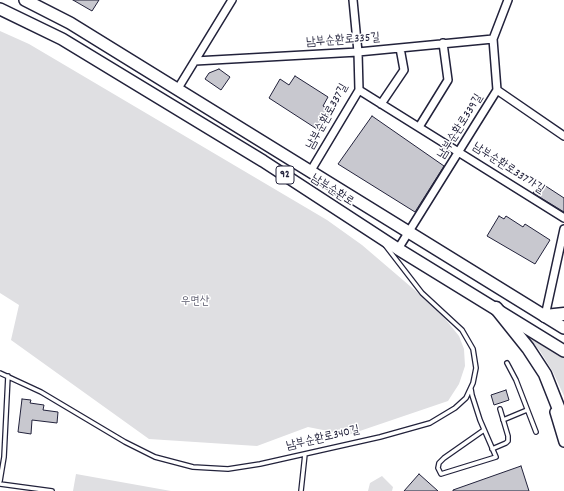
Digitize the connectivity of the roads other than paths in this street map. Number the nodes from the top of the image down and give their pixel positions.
1 (25, 0) edge
2 (232, 0) edge
3 (353, 0) edge
4 (508, 0) edge
5 (41, 3) edge
6 (0, 9) edge
7 (493, 39) junction
8 (444, 43) junction
9 (400, 48) junction
10 (358, 52) junction
11 (195, 61) junction
12 (177, 90) junction
13 (359, 90) junction
14 (496, 90) junction
15 (382, 104) junction
16 (419, 127) junction
17 (564, 136) edge
18 (459, 151) junction
19 (310, 172) junction
20 (564, 218) edge
21 (564, 229) edge
22 (409, 233) junction
23 (378, 236) junction
24 (398, 249) junction
25 (496, 308) junction
26 (564, 314) edge
27 (545, 316) junction
28 (564, 328) edge
29 (564, 351) edge
30 (506, 363) dead end
31 (0, 373) edge
32 (545, 374) junction
33 (8, 376) junction
34 (471, 388) junction
35 (500, 409) dead end
36 (527, 410) junction
37 (0, 415) edge
38 (6, 416) junction
39 (503, 420) junction
40 (564, 422) edge
41 (484, 430) junction
42 (536, 432) dead end
43 (0, 436) edge
44 (5, 437) junction
45 (564, 442) edge
46 (492, 450) junction
47 (305, 454) junction
48 (2, 457) edge
49 (0, 481) edge
50 (0, 484) edge
51 (52, 491) edge
52 (301, 491) edge

1 - 5 main road, 남부순환로 / 92
2 - 11 street
3 - 10 street, 남부순환로337길
4 - 7 street, 남부순환로339길
5 - 12 main road, 남부순환로 / 92
6 - 23 main road, 남부순환로 / 92
7 - 8 street, 남부순환로335길
7 - 14 street, 남부순환로339길
8 - 9 street, 남부순환로335길
8 - 16 street
9 - 10 street, 남부순환로335길
9 - 15 street
10 - 11 street, 남부순환로335길
10 - 13 street, 남부순환로337길
11 - 12 street
12 - 19 main road, 남부순환로 / 92
13 - 15 street, 남부순환로337가길
13 - 19 street, 남부순환로337길
14 - 17 street
14 - 18 street, 남부순환로339길
15 - 16 street, 남부순환로337가길
16 - 18 street, 남부순환로337가길
18 - 20 street, 남부순환로337가길
18 - 22 street, 남부순환로339길
19 - 22 main road, 남부순환로 / 92
21 - 27 street
22 - 24 street, 남부순환로339길
22 - 27 main road, 남부순환로 / 92
23 - 24 main road, 남부순환로 / 92
23 - 34 lane, 남부순환로340길
24 - 25 main road, 남부순환로 / 92
25 - 29 main road, 남부순환로 / 92
25 - 32 highway
26 - 27 highway
27 - 28 main road, 남부순환로 / 92
30 - 36 lane
31 - 33 lane, 남부순환로340길
32 - 40 highway
32 - 45 street
33 - 38 lane
33 - 47 lane, 남부순환로340길
34 - 41 lane
34 - 47 lane, 남부순환로340길
35 - 39 lane
36 - 39 lane
36 - 42 lane
37 - 38 lane
38 - 44 lane
39 - 46 lane
41 - 46 lane
41 - 46 lane
43 - 44 lane
44 - 48 lane
47 - 52 lane
48 - 49 lane
50 - 51 lane

